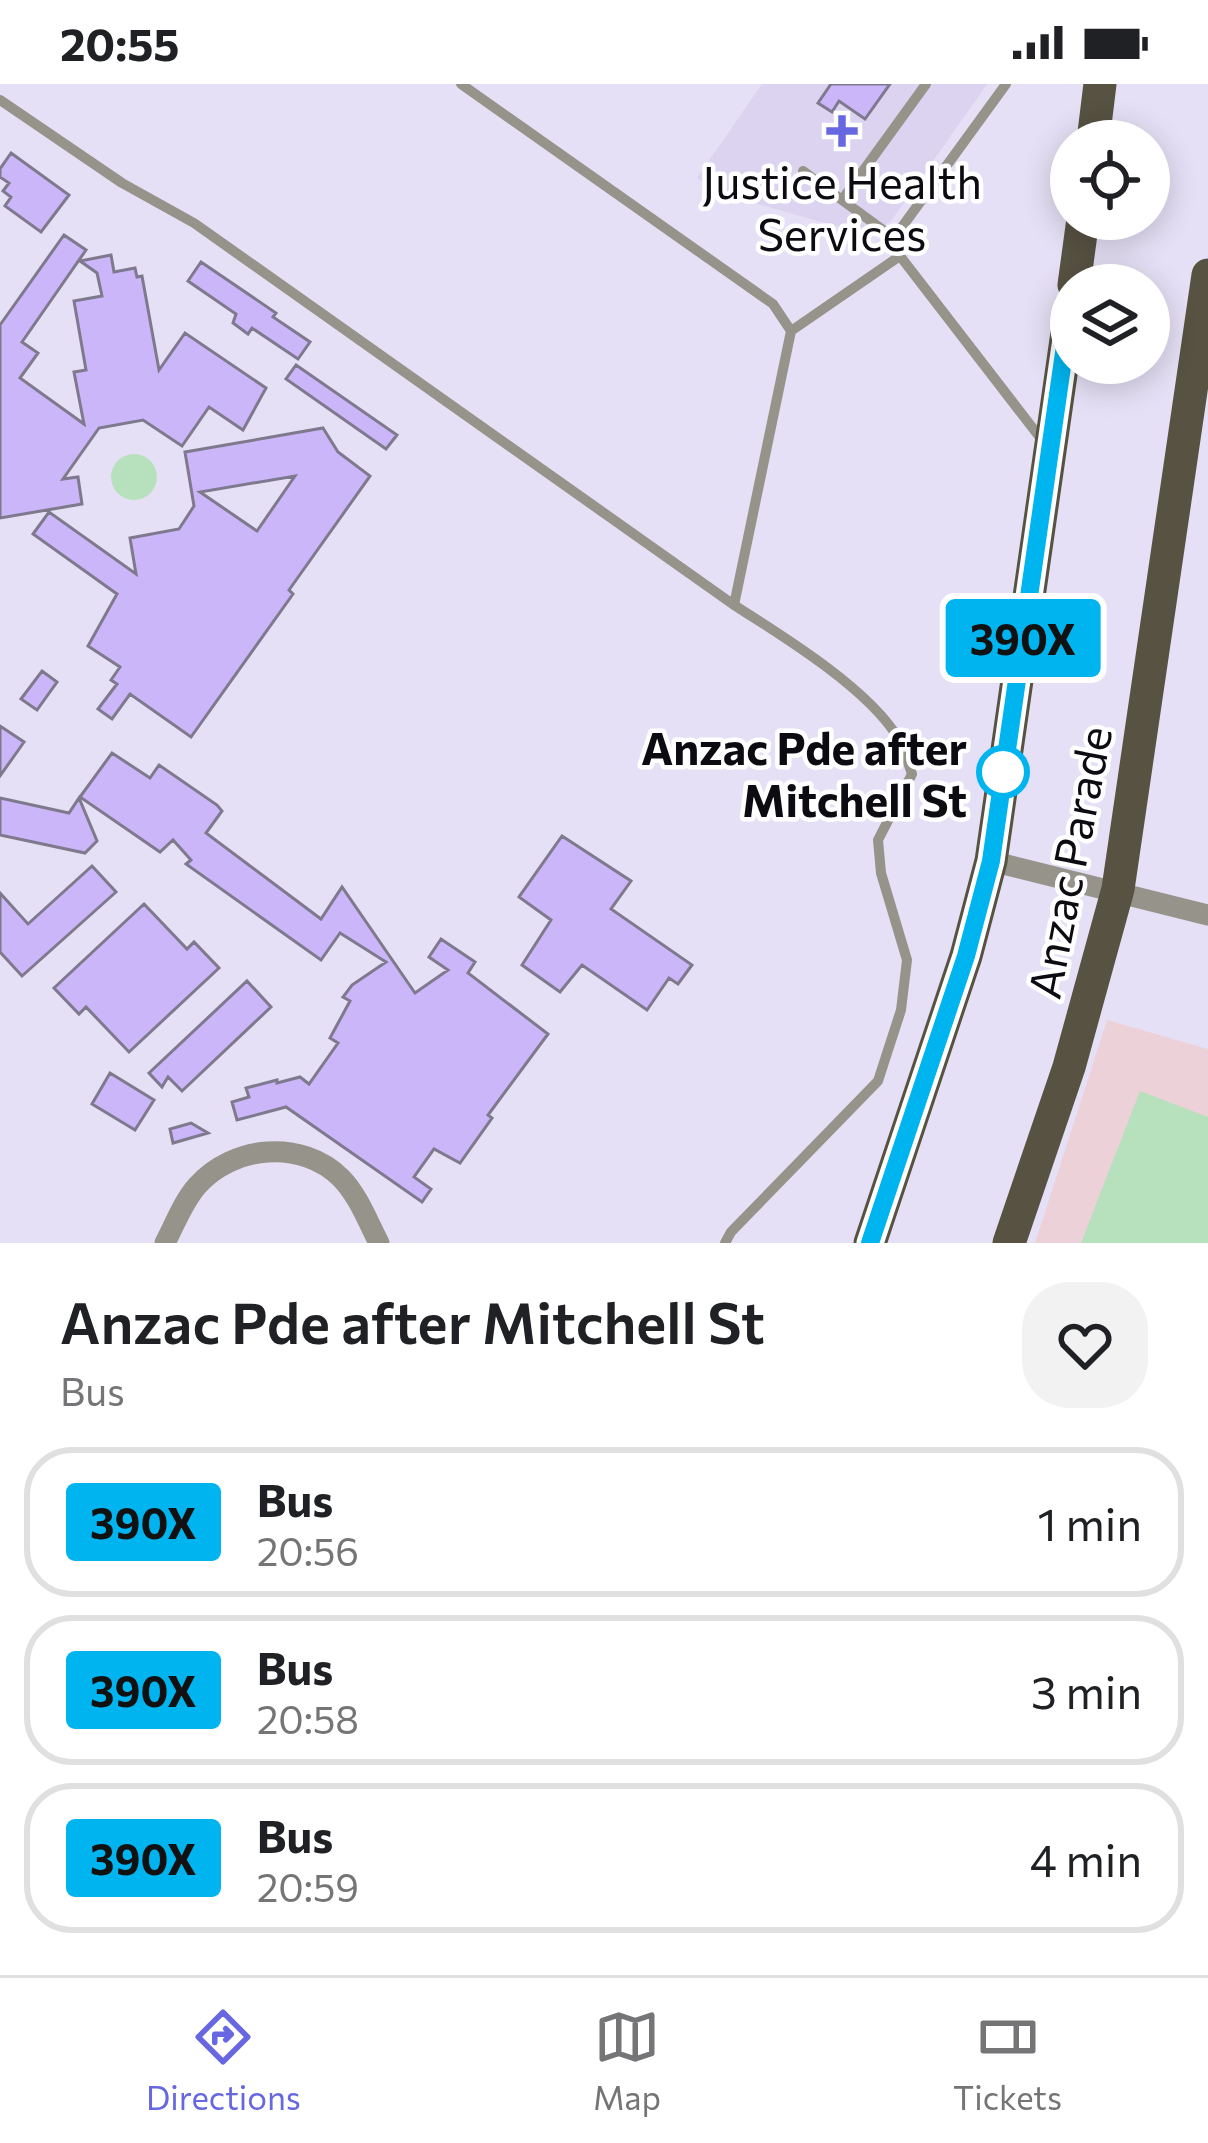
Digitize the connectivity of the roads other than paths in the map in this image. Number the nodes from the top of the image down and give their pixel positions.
1 (461, 84) edge
2 (926, 84) edge
3 (1006, 84) edge
4 (1100, 84) edge
5 (0, 100) edge
6 (1096, 120) edge
7 (803, 171) dead end
8 (842, 200) junction
9 (894, 238) junction
10 (900, 256) junction
11 (1208, 275) edge
12 (791, 331) junction
13 (1060, 384) edge
14 (1051, 452) junction
15 (734, 605) junction
16 (991, 861) junction
17 (1118, 889) junction
18 (1208, 915) edge
19 (165, 1243) edge
20 (379, 1243) edge
21 (725, 1243) edge
22 (870, 1243) edge
23 (1009, 1243) edge

1 - 12 lane
2 - 8 lane
3 - 9 lane
4 - 6 main road
5 - 15 lane
7 - 8 lane
8 - 9 lane
9 - 10 lane
10 - 12 lane
10 - 14 lane
11 - 17 main road, Anzac Parade
12 - 15 lane
13 - 14 main road, Anzac Parade
14 - 16 main road, Anzac Parade
15 - 21 lane
16 - 17 street
16 - 22 main road, Anzac Parade
17 - 18 street
17 - 23 main road, Anzac Parade
19 - 20 street

